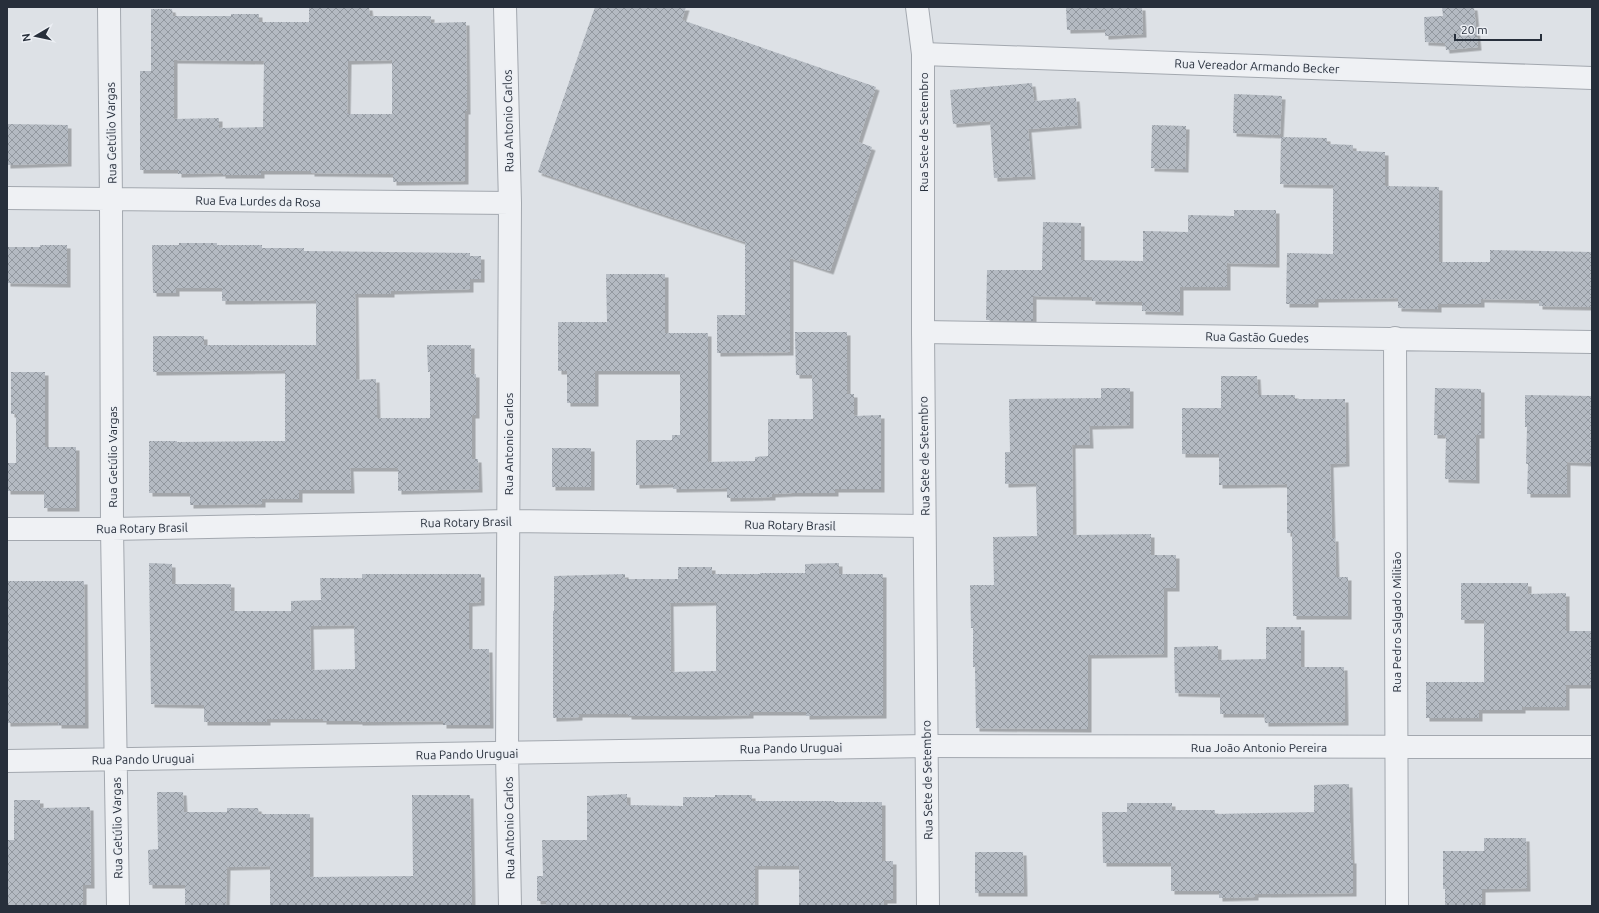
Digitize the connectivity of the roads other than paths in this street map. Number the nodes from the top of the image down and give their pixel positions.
1 (109, 7) edge
2 (505, 7) edge
3 (917, 7) edge
4 (922, 54) junction
5 (1592, 78) edge
6 (7, 198) edge
7 (111, 200) junction
8 (510, 203) junction
9 (923, 332) junction
10 (1395, 338) junction
11 (1592, 342) edge
12 (508, 521) junction
13 (924, 526) junction
14 (7, 529) edge
15 (112, 529) junction
16 (927, 746) junction
17 (1396, 747) junction
18 (1592, 748) edge
19 (507, 753) junction
20 (116, 760) junction
21 (7, 761) edge
22 (118, 906) edge
23 (510, 906) edge
24 (928, 906) edge
25 (1397, 906) edge

1 - 7 street, Rua Getúlio Vargas
2 - 8 street, Rua Antonio Carlos
3 - 4 street, Rua Sete de Setembro
4 - 5 street, Rua Vereador Armando Becker
4 - 9 street, Rua Sete de Setembro
6 - 7 street, Rua Eva Lurdes da Rosa
7 - 8 street, Rua Eva Lurdes da Rosa
7 - 15 street, Rua Getúlio Vargas
8 - 12 street, Rua Antonio Carlos
9 - 10 street, Rua Gastão Guedes
9 - 13 street, Rua Sete de Setembro
10 - 11 street, Rua Gastão Guedes
10 - 17 street, Rua Pedro Salgado Militão
12 - 13 street, Rua Rotary Brasil
12 - 15 street, Rua Rotary Brasil
12 - 19 street, Rua Antonio Carlos
13 - 16 street, Rua Sete de Setembro
14 - 15 street, Rua Rotary Brasil
15 - 20 street, Rua Getúlio Vargas
16 - 17 street, Rua João Antonio Pereira
16 - 19 street, Rua Pando Uruguai
16 - 24 street, Rua Sete de Setembro
17 - 18 street, Rua João Antonio Pereira
17 - 25 street, Rua Pedro Salgado Militão
19 - 20 street, Rua Pando Uruguai
19 - 23 street, Rua Antonio Carlos
20 - 21 street, Rua Pando Uruguai
20 - 22 street, Rua Getúlio Vargas

